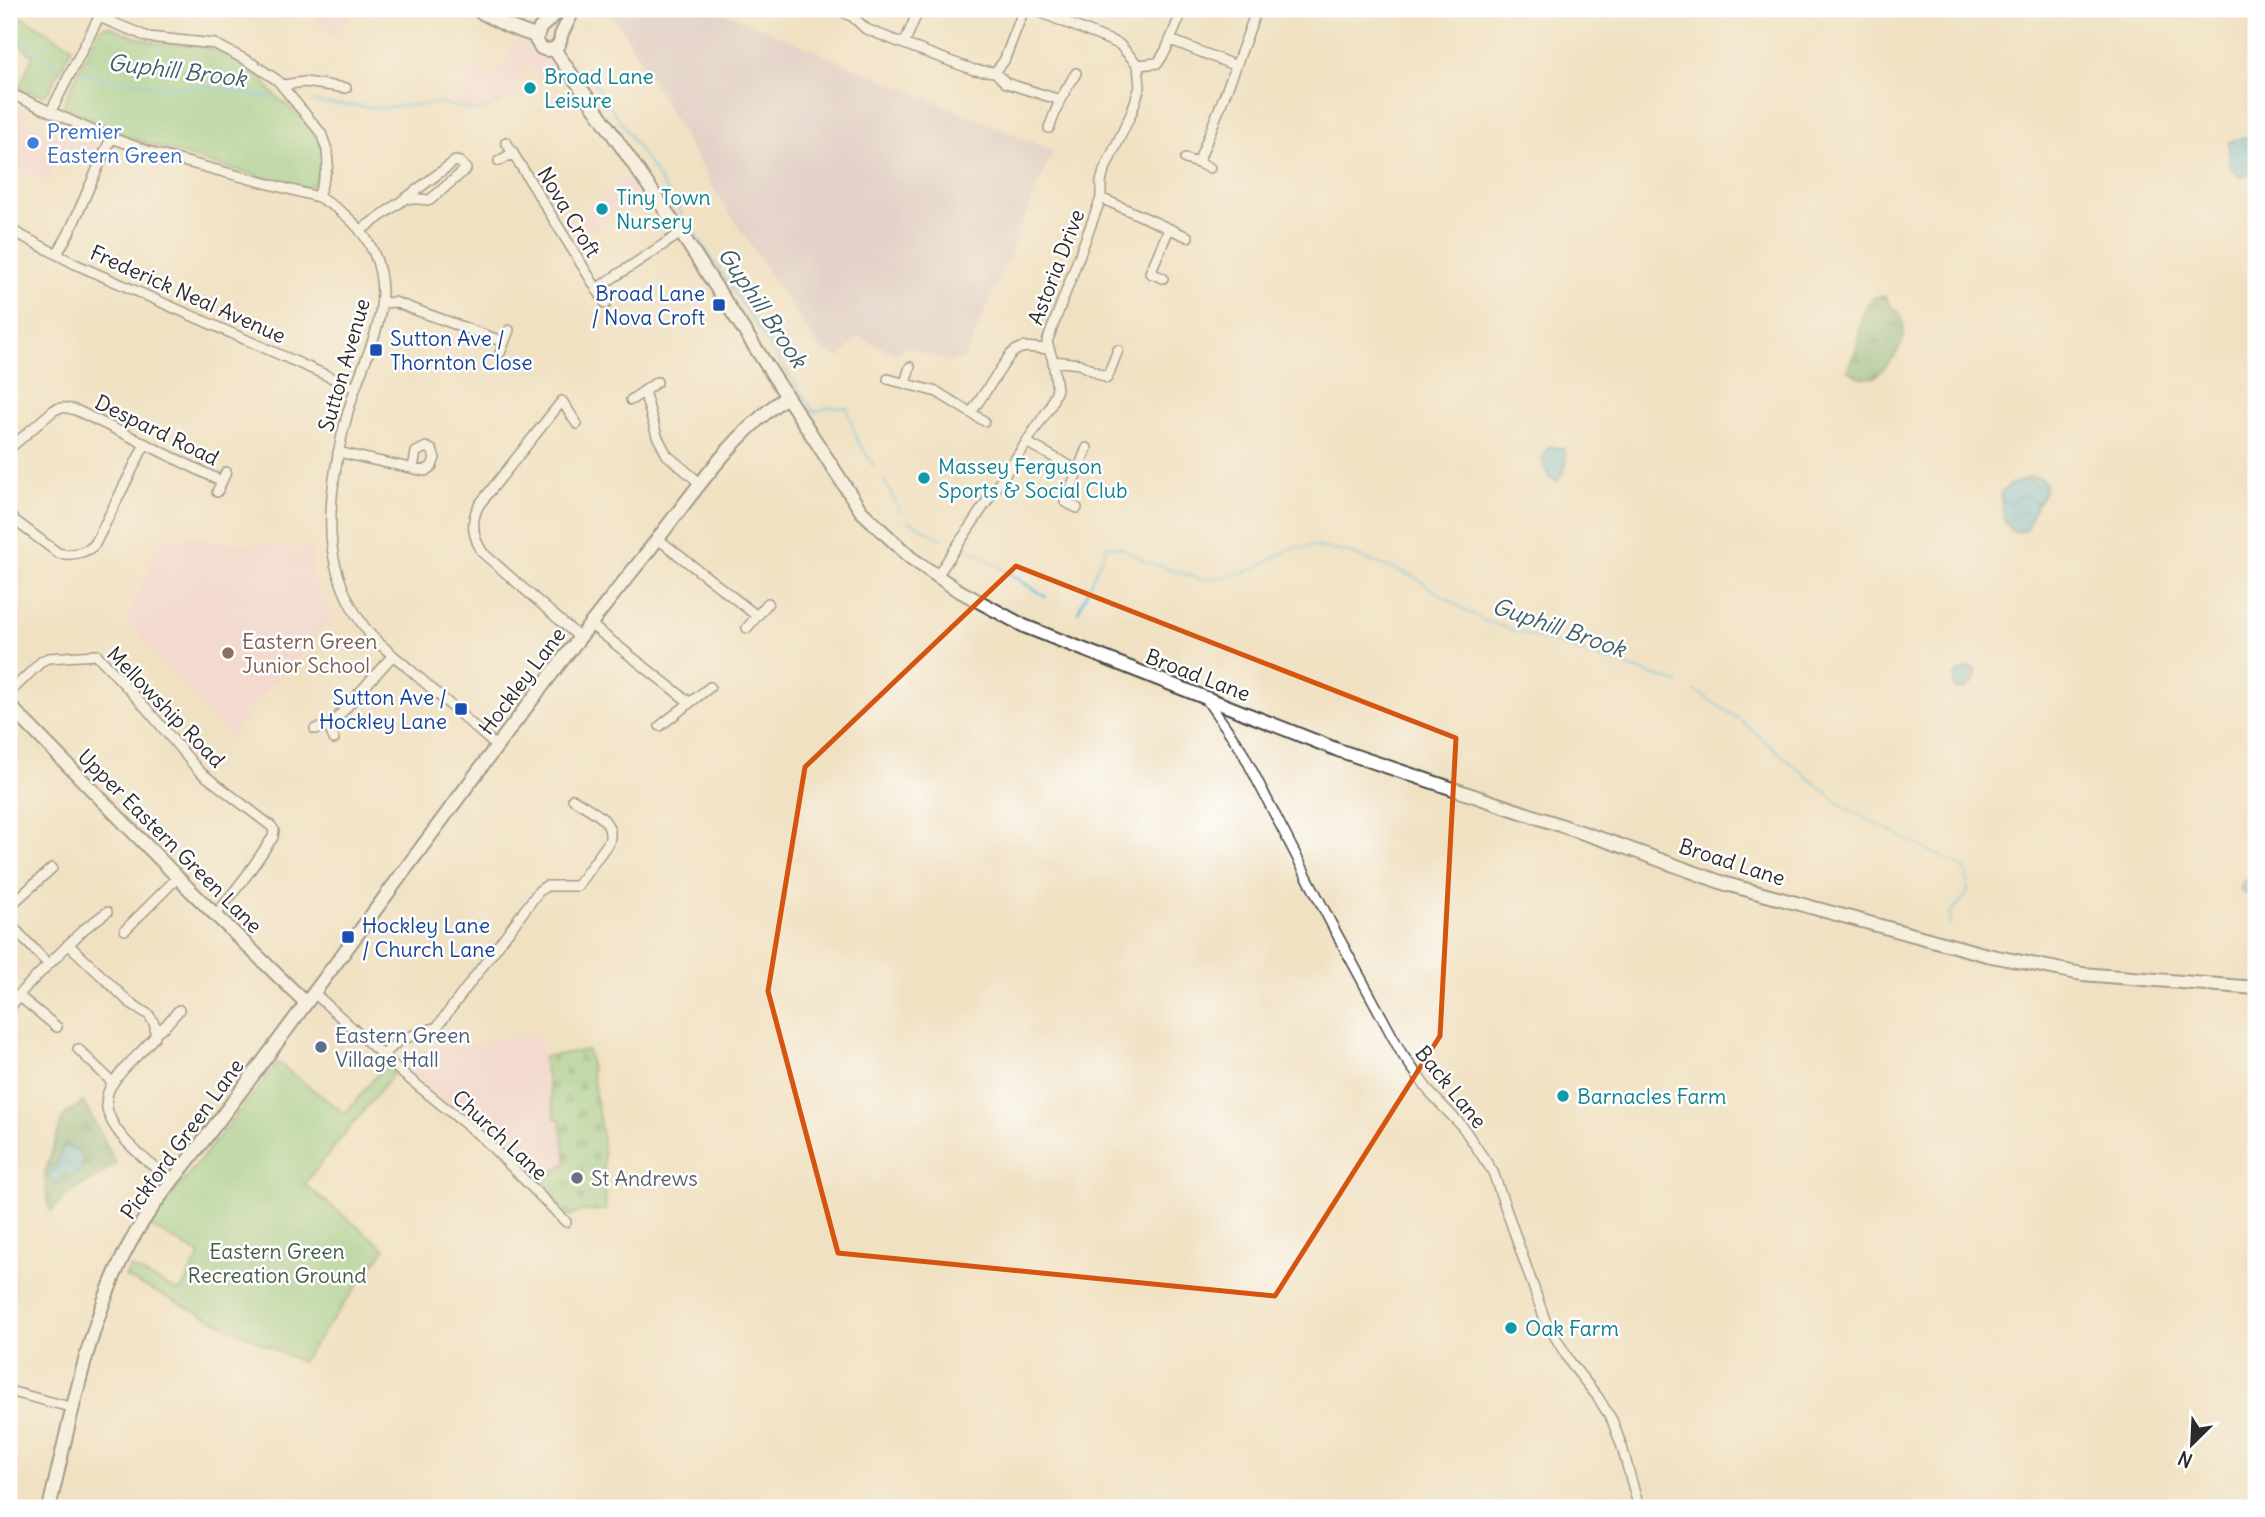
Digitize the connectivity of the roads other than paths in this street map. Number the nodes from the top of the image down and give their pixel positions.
1 (475, 9) edge
2 (561, 9) edge
3 (575, 9) edge
4 (838, 9) edge
5 (919, 9) edge
6 (1024, 9) edge
7 (1032, 9) edge
8 (1069, 9) edge
9 (1183, 9) edge
10 (101, 13) edge
11 (1254, 17) dead end
12 (1064, 21) junction
13 (539, 31) junction
14 (561, 35) junction
15 (1171, 40) junction
16 (904, 44) junction
17 (554, 49) junction
18 (1138, 65) junction
19 (1236, 66) junction
20 (995, 72) junction
21 (1076, 73) dead end
22 (282, 85) junction
23 (346, 88) dead end
24 (9, 93) edge
25 (1060, 100) junction
26 (51, 111) junction
27 (1049, 128) dead end
28 (111, 138) junction
29 (506, 142) dead end
30 (513, 153) junction
31 (1185, 159) dead end
32 (499, 161) dead end
33 (1198, 163) junction
34 (1210, 169) dead end
35 (318, 197) junction
36 (406, 198) junction
37 (1101, 198) junction
38 (9, 229) edge
39 (1168, 229) junction
40 (361, 230) junction
41 (681, 233) junction
42 (1188, 237) dead end
43 (57, 254) junction
44 (1138, 268) dead end
45 (1150, 273) junction
46 (1163, 278) dead end
47 (596, 289) junction
48 (382, 303) junction
49 (606, 304) dead end
50 (509, 330) dead end
51 (504, 342) junction
52 (1048, 349) junction
53 (1118, 350) dead end
54 (500, 353) dead end
55 (1053, 361) junction
56 (910, 367) dead end
57 (1107, 378) junction
58 (888, 379) dead end
59 (657, 382) dead end
60 (905, 383) junction
61 (355, 388) junction
62 (1102, 388) dead end
63 (644, 391) junction
64 (786, 397) junction
65 (631, 400) dead end
66 (971, 413) junction
67 (984, 421) dead end
68 (577, 424) dead end
69 (1026, 442) junction
70 (145, 444) junction
71 (1087, 448) dead end
72 (9, 449) edge
73 (338, 452) junction
74 (413, 468) dead end
75 (1077, 470) junction
76 (226, 472) dead end
77 (221, 481) junction
78 (701, 484) junction
79 (217, 492) dead end
80 (1077, 508) dead end
81 (9, 516) edge
82 (658, 539) junction
83 (937, 576) junction
84 (768, 603) dead end
85 (757, 616) junction
86 (590, 624) junction
87 (747, 628) dead end
88 (579, 637) junction
89 (393, 655) junction
90 (710, 687) dead end
91 (9, 693) edge
92 (1206, 699) junction
93 (688, 702) junction
94 (9, 705) edge
95 (660, 726) dead end
96 (329, 727) junction
97 (315, 729) dead end
98 (334, 739) dead end
99 (496, 746) junction
100 (573, 799) dead end
101 (52, 868) dead end
102 (177, 878) junction
103 (9, 907) edge
104 (107, 912) dead end
105 (215, 916) junction
106 (9, 923) edge
107 (125, 930) dead end
108 (68, 944) junction
109 (48, 964) junction
110 (2256, 988) edge
111 (20, 997) junction
112 (310, 998) junction
113 (9, 1009) edge
114 (179, 1010) dead end
115 (57, 1027) dead end
116 (156, 1031) junction
117 (78, 1049) dead end
118 (383, 1055) junction
119 (113, 1083) junction
120 (171, 1180) junction
121 (566, 1222) dead end
122 (9, 1391) edge
123 (74, 1408) junction
124 (49, 1508) edge
125 (1639, 1508) edge

1 - 13 street
2 - 13 street
3 - 14 street
4 - 16 street
5 - 16 street
6 - 20 street
7 - 12 street
8 - 12 street
9 - 15 street
10 - 22 street
10 - 26 street
11 - 19 street
12 - 18 street
13 - 14 street
13 - 17 street
14 - 17 street
15 - 18 street
15 - 19 street
16 - 20 street
17 - 41 street, Broad Lane
18 - 37 street, Astoria Drive
19 - 33 street
20 - 25 street
21 - 25 street
22 - 23 street
22 - 35 street
24 - 26 street, Sutton Avenue
25 - 27 street
26 - 28 street, Sutton Avenue
28 - 35 street, Sutton Avenue
28 - 43 street
29 - 30 street, Nova Croft
30 - 32 street, Nova Croft
30 - 47 street, Nova Croft
31 - 33 street
33 - 34 street
35 - 40 street, Sutton Avenue
36 - 36 street
36 - 40 street
37 - 39 street
37 - 52 street, Astoria Drive
38 - 43 street, Frederick Neal Avenue
39 - 42 street
39 - 45 street
40 - 48 street, Sutton Avenue
41 - 47 street, Nova Croft
41 - 64 street, Broad Lane
43 - 61 street, Frederick Neal Avenue
44 - 45 street
45 - 46 street
47 - 49 street, Nova Croft
48 - 51 street
48 - 61 street, Sutton Avenue
50 - 51 street
51 - 54 street
52 - 55 street, Astoria Drive
52 - 66 street
53 - 57 street
55 - 57 street
55 - 69 street, Astoria Drive
56 - 60 street
57 - 62 street
58 - 60 street
59 - 63 street
60 - 66 street
61 - 73 street, Sutton Avenue
63 - 65 street
63 - 78 street
64 - 78 street, Hockley Lane
64 - 83 street, Broad Lane
66 - 67 street
68 - 88 street
69 - 75 street
69 - 83 street, Astoria Drive
70 - 72 street, Despard Road
70 - 77 street, Despard Road
70 - 81 street
71 - 75 street
73 - 74 street
73 - 89 street, Sutton Avenue
75 - 80 street
76 - 77 street, Despard Road
77 - 79 street, Despard Road
78 - 82 street, Hockley Lane
82 - 85 street
82 - 86 street, Hockley Lane
83 - 92 street, Broad Lane
84 - 85 street
85 - 87 street
86 - 88 street, Hockley Lane
86 - 93 street
88 - 99 street, Hockley Lane
89 - 96 street
89 - 99 street, Sutton Avenue
90 - 93 street
91 - 105 street, Mellowship Road
92 - 110 street, Broad Lane
92 - 125 street, Back Lane
93 - 95 street
94 - 102 street, Upper Eastern Green Lane
96 - 97 street
96 - 98 street
99 - 112 street, Hockley Lane
100 - 118 street
101 - 103 street
102 - 105 street, Upper Eastern Green Lane
102 - 107 street
104 - 108 street
105 - 112 street, Upper Eastern Green Lane
106 - 109 street
108 - 109 street
108 - 116 street
109 - 111 street
111 - 113 street
111 - 115 street
112 - 118 street, Church Lane
112 - 120 street, Pickford Green Lane
114 - 116 street
116 - 119 street
117 - 119 street
118 - 121 street, Church Lane
119 - 120 street
120 - 123 street, Pickford Green Lane
122 - 123 street
123 - 124 street, Pickford Green Lane

